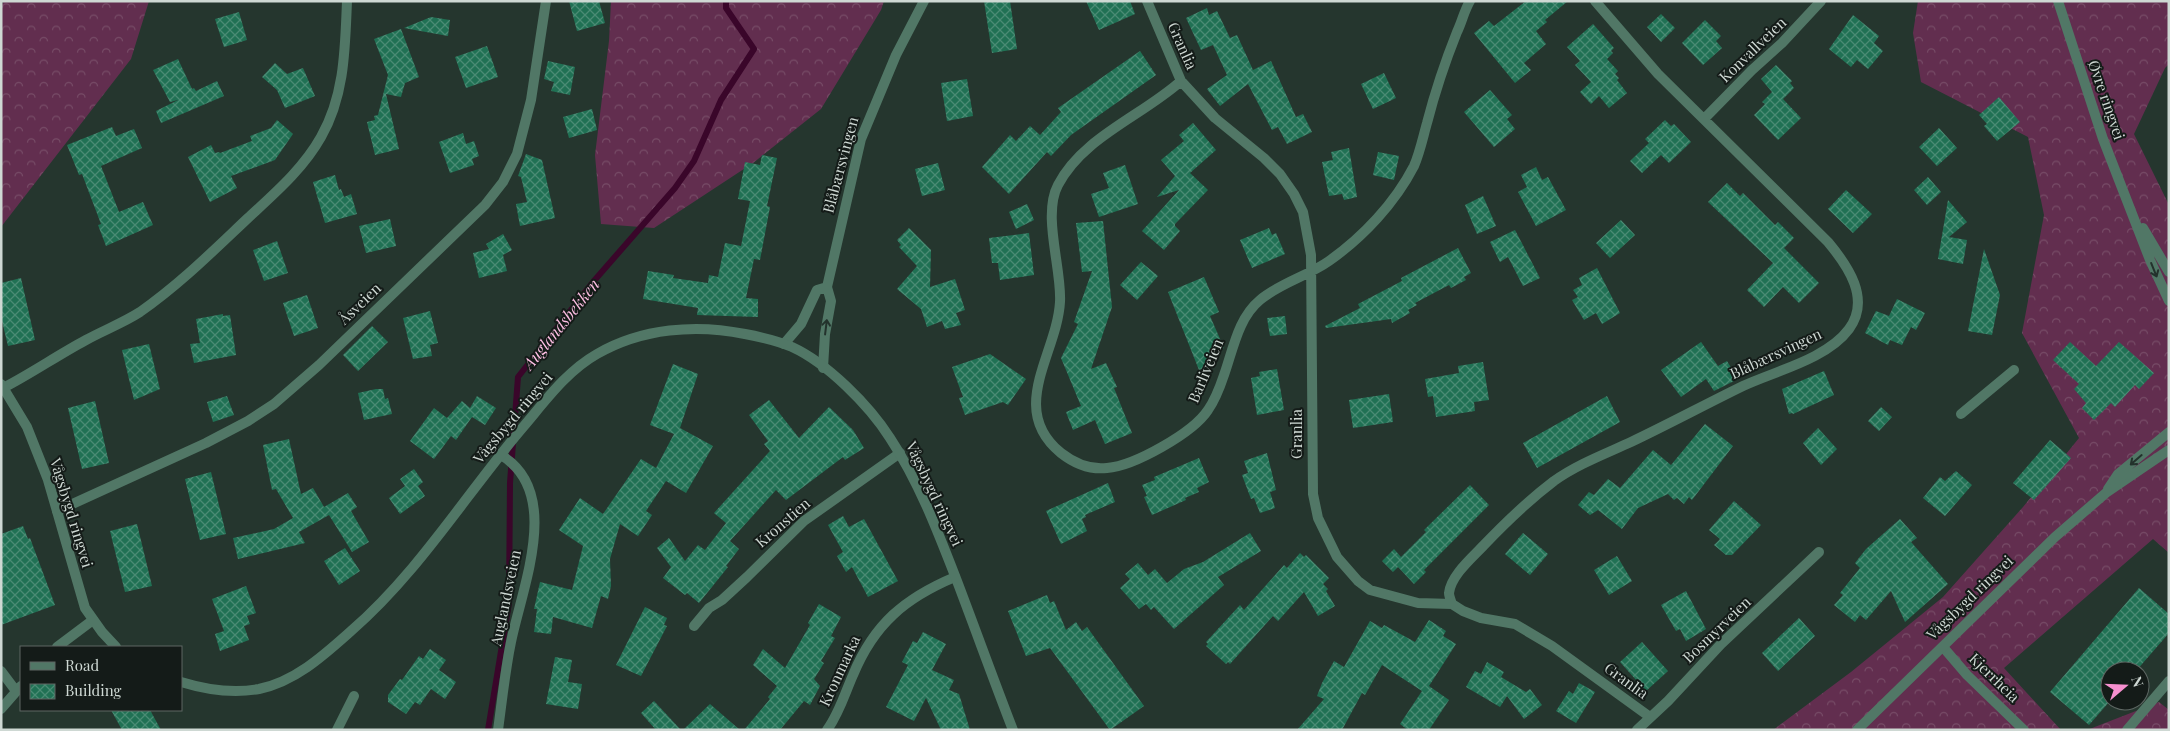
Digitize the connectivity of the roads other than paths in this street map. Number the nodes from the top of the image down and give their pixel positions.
1 (347, 1) edge
2 (546, 1) edge
3 (924, 1) edge
4 (1147, 1) edge
5 (1595, 1) edge
6 (1822, 1) edge
7 (2058, 1) edge
8 (1469, 2) edge
9 (1181, 80) junction
10 (1704, 119) junction
11 (2131, 207) junction
12 (1311, 271) junction
13 (2169, 272) edge
14 (827, 287) junction
15 (2169, 301) edge
16 (784, 344) junction
17 (823, 368) junction
18 (2014, 370) dead end
19 (3, 386) edge
20 (1961, 414) dead end
21 (2169, 432) edge
22 (2169, 450) edge
23 (900, 453) junction
24 (500, 454) junction
25 (2107, 492) junction
26 (57, 511) junction
27 (1819, 552) dead end
28 (955, 578) junction
29 (1452, 604) junction
30 (93, 620) junction
31 (694, 626) dead end
32 (59, 646) edge
33 (115, 646) edge
34 (1943, 647) junction
35 (1, 671) edge
36 (2169, 681) edge
37 (182, 682) edge
38 (19, 688) edge
39 (354, 696) dead end
40 (1, 710) edge
41 (1650, 717) junction
42 (337, 730) edge
43 (498, 730) edge
44 (826, 730) edge
45 (1013, 730) edge
46 (1637, 730) edge
47 (1857, 730) edge
48 (2024, 730) edge
49 (2127, 730) edge

1 - 19 street
2 - 26 street, Åsveien
3 - 14 street, Blåbærsvingen
4 - 9 street, Granlia
5 - 10 street, Blåbærsvingen
6 - 10 street, Konvallveien
7 - 11 street, Øvre ringvei
8 - 12 street, Barliveien
9 - 12 street, Granlia
9 - 12 street, Barliveien
10 - 29 street, Blåbærsvingen
11 - 13 street, Øvre ringvei
11 -> 15 street, Øvre ringvei
12 - 29 street, Granlia
14 - 16 street
17 -> 14 street, Blåbærsvingen
16 - 17 street, Vågsbygd ringvei
16 - 24 street, Vågsbygd ringvei
17 - 23 street, Vågsbygd ringvei
18 - 20 street
19 - 26 street, Vågsbygd ringvei
21 -> 25 street, Vågsbygd ringvei
22 - 25 street, Vågsbygd ringvei
23 - 28 street, Vågsbygd ringvei
23 - 31 street, Kronstien
24 - 37 street, Vågsbygd ringvei
24 - 43 street, Auglandsveien
25 - 34 street, Vågsbygd ringvei
26 - 30 street, Vågsbygd ringvei
27 - 41 street, Bosmyrveien
28 - 44 street, Kronmarka
28 - 45 street, Vågsbygd ringvei
29 - 41 street, Granlia
30 - 32 street
30 - 33 street, Vågsbygd ringvei
34 - 47 street, Vågsbygd ringvei
34 - 48 street, Kjerrheia
35 - 38 street
36 - 49 street
38 - 40 street
39 - 42 street
41 - 46 street, Bosmyrveien

